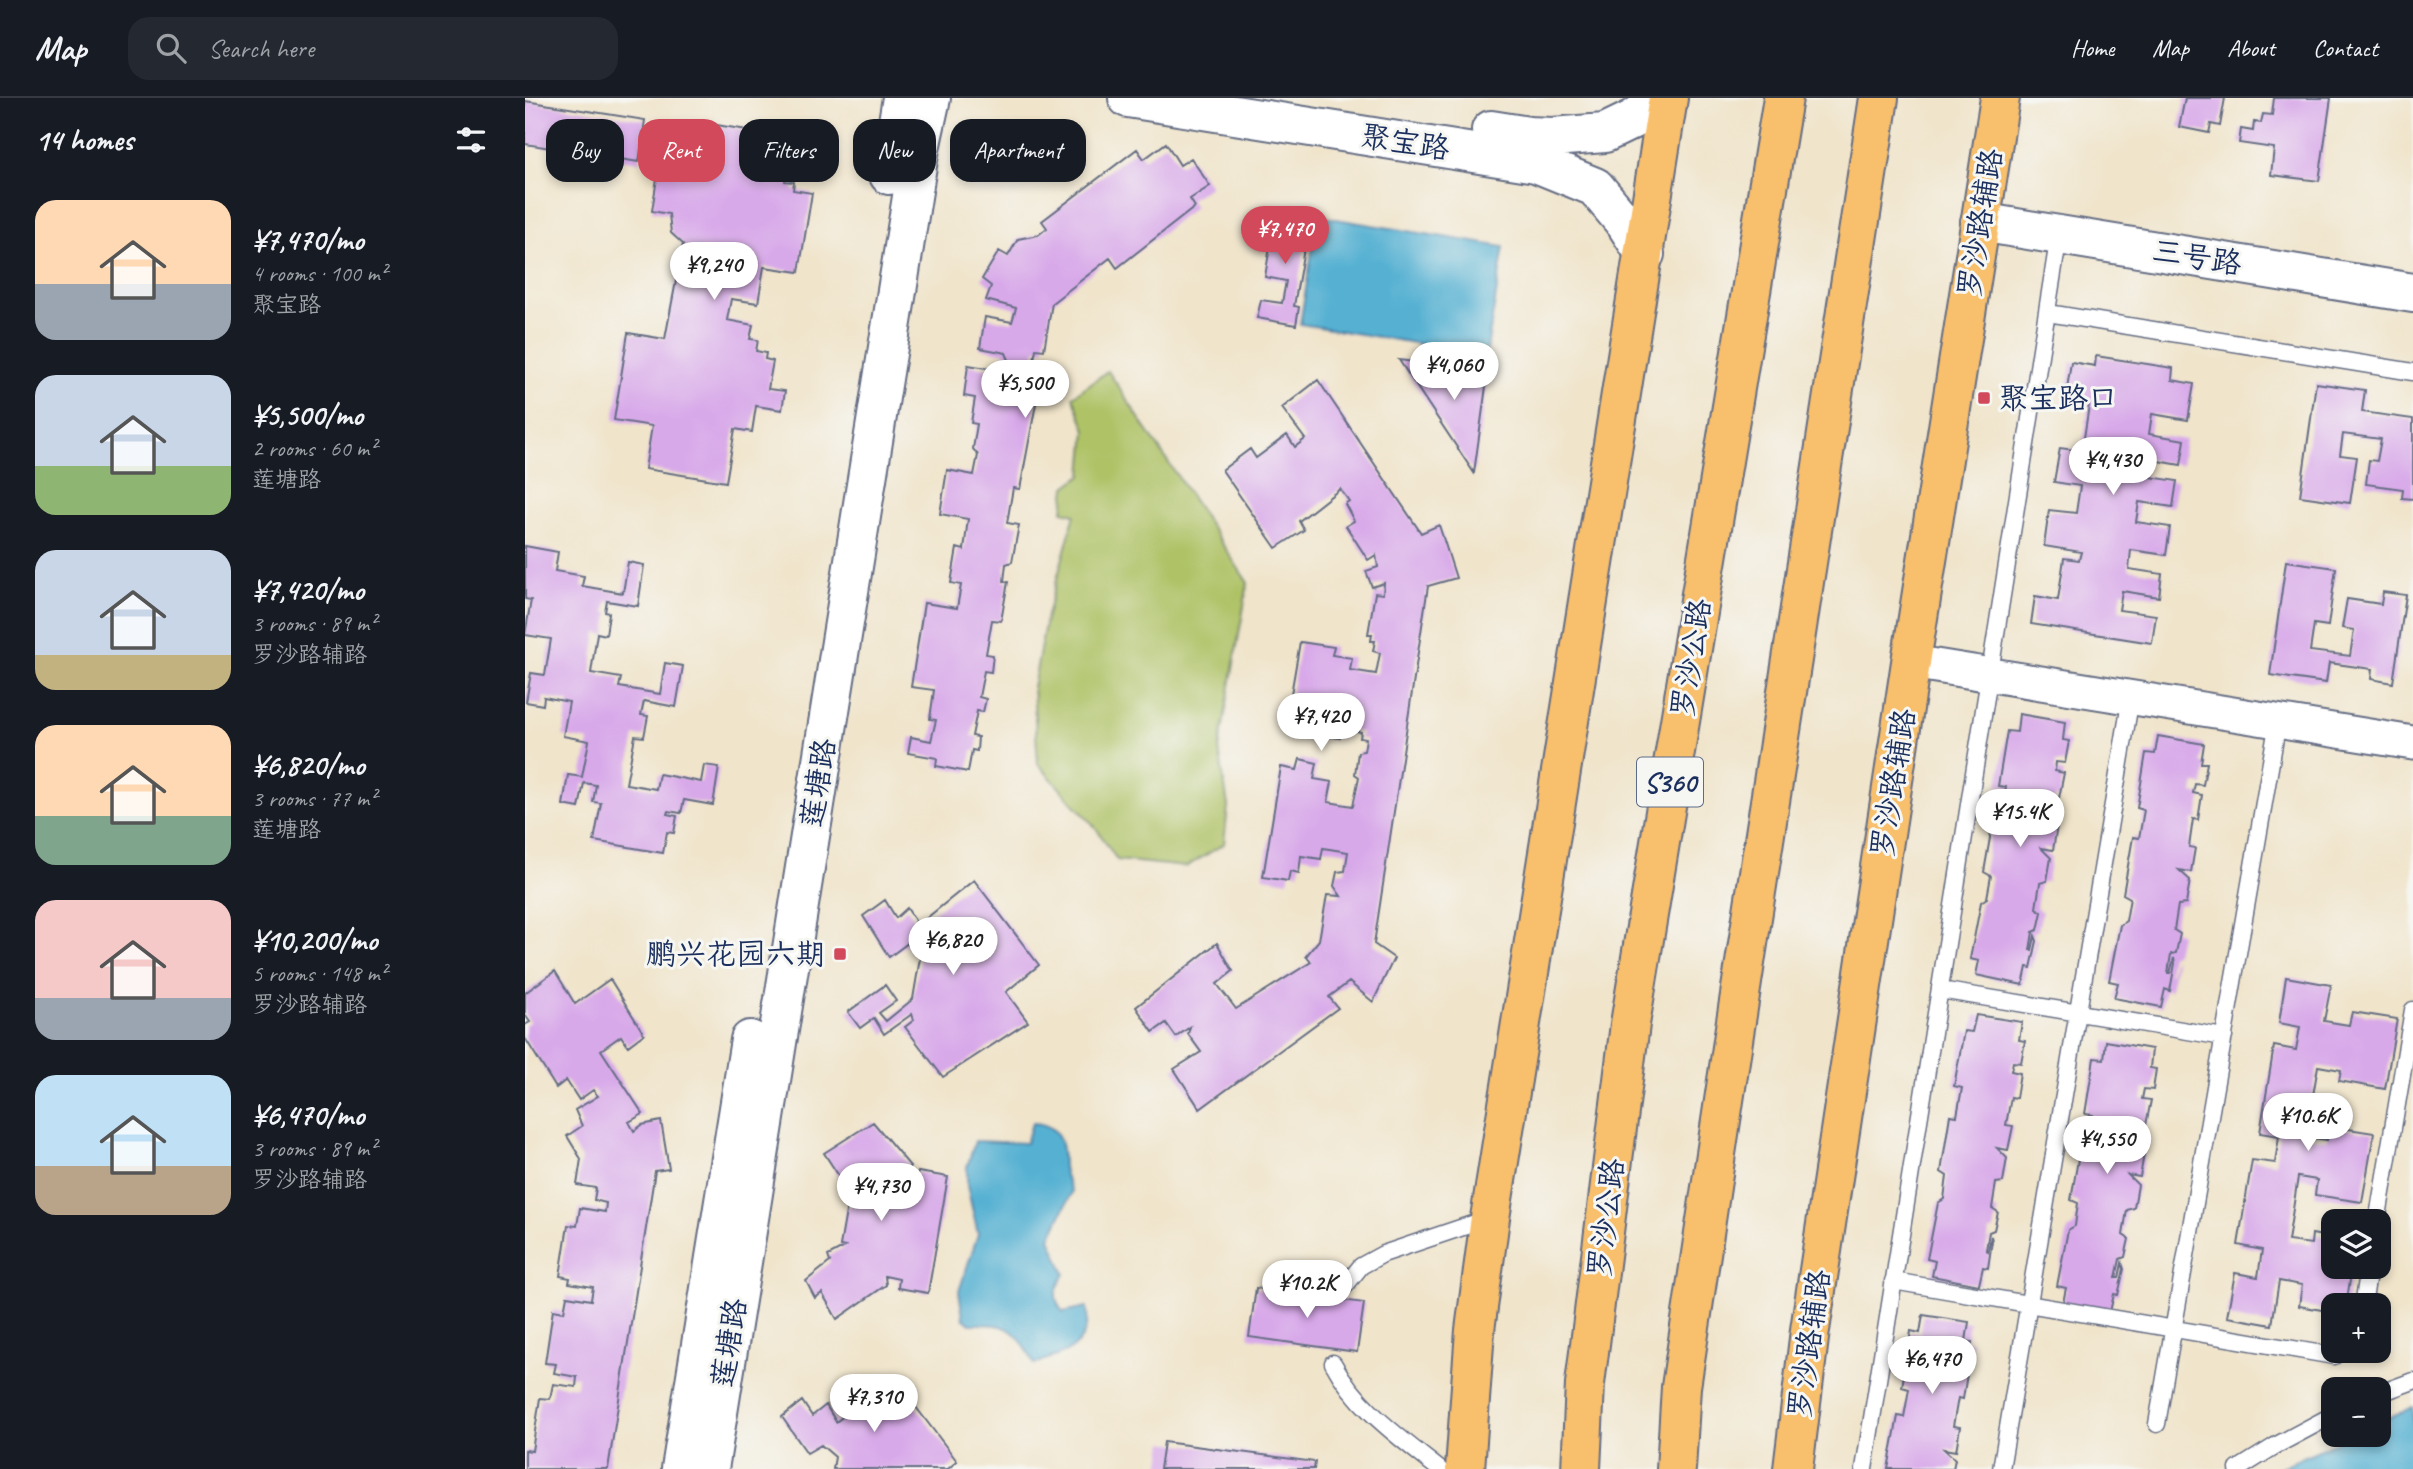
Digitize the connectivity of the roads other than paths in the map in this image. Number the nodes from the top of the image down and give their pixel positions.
1 (902, 98) edge
2 (931, 98) edge
3 (1128, 98) edge
4 (1297, 98) edge
5 (1666, 98) edge
6 (1783, 98) edge
7 (1879, 98) edge
8 (2000, 98) edge
9 (1980, 222) junction
10 (2059, 234) junction
11 (1645, 254) junction
12 (2413, 293) edge
13 (2048, 313) junction
14 (2413, 372) edge
15 (1911, 662) junction
16 (1990, 675) junction
17 (2131, 697) junction
18 (2277, 721) junction
19 (2413, 743) edge
20 (1940, 990) junction
21 (2413, 1010) edge
22 (2078, 1013) junction
23 (2224, 1037) junction
24 (2379, 1209) edge
25 (1490, 1218) junction
26 (1893, 1281) junction
27 (1345, 1286) dead end
28 (2028, 1304) junction
29 (2173, 1329) junction
30 (2321, 1354) edge
31 (1333, 1363) dead end
32 (2413, 1381) edge
33 (2391, 1389) edge
34 (2321, 1421) edge
35 (2157, 1424) dead end
36 (681, 1469) edge
37 (709, 1469) edge
38 (1439, 1469) edge
39 (1465, 1469) edge
40 (1581, 1469) edge
41 (1676, 1469) edge
42 (1793, 1469) edge
43 (1864, 1469) edge
44 (2001, 1469) edge
45 (2238, 1469) edge

1 - 36 street, 莲塘路
2 - 37 street, 莲塘路
3 - 11 street, 聚宝路
4 - 5 street, 聚宝路
5 - 11 main road
6 - 40 main road, 罗沙公路 / S360
7 - 41 main road
8 - 9 main road, 罗沙路辅路
9 - 10 street, 三号路
9 - 15 main road, 罗沙路辅路
10 - 12 street, 三号路
10 - 13 lane
11 - 25 main road
13 - 14 lane
13 - 16 lane
15 - 16 street
15 - 42 main road, 罗沙路辅路
16 - 17 street
16 - 20 lane
17 - 18 street
17 - 22 lane
18 - 19 street
18 - 23 lane
20 - 22 lane
20 - 26 lane
21 - 24 lane
22 - 23 lane
22 - 28 lane
23 - 29 lane
25 - 27 lane
25 - 39 main road
26 - 28 lane
26 - 43 lane
28 - 29 lane
28 - 44 lane
29 - 30 lane
29 - 35 lane
31 - 38 lane
32 - 33 lane
34 - 45 lane

